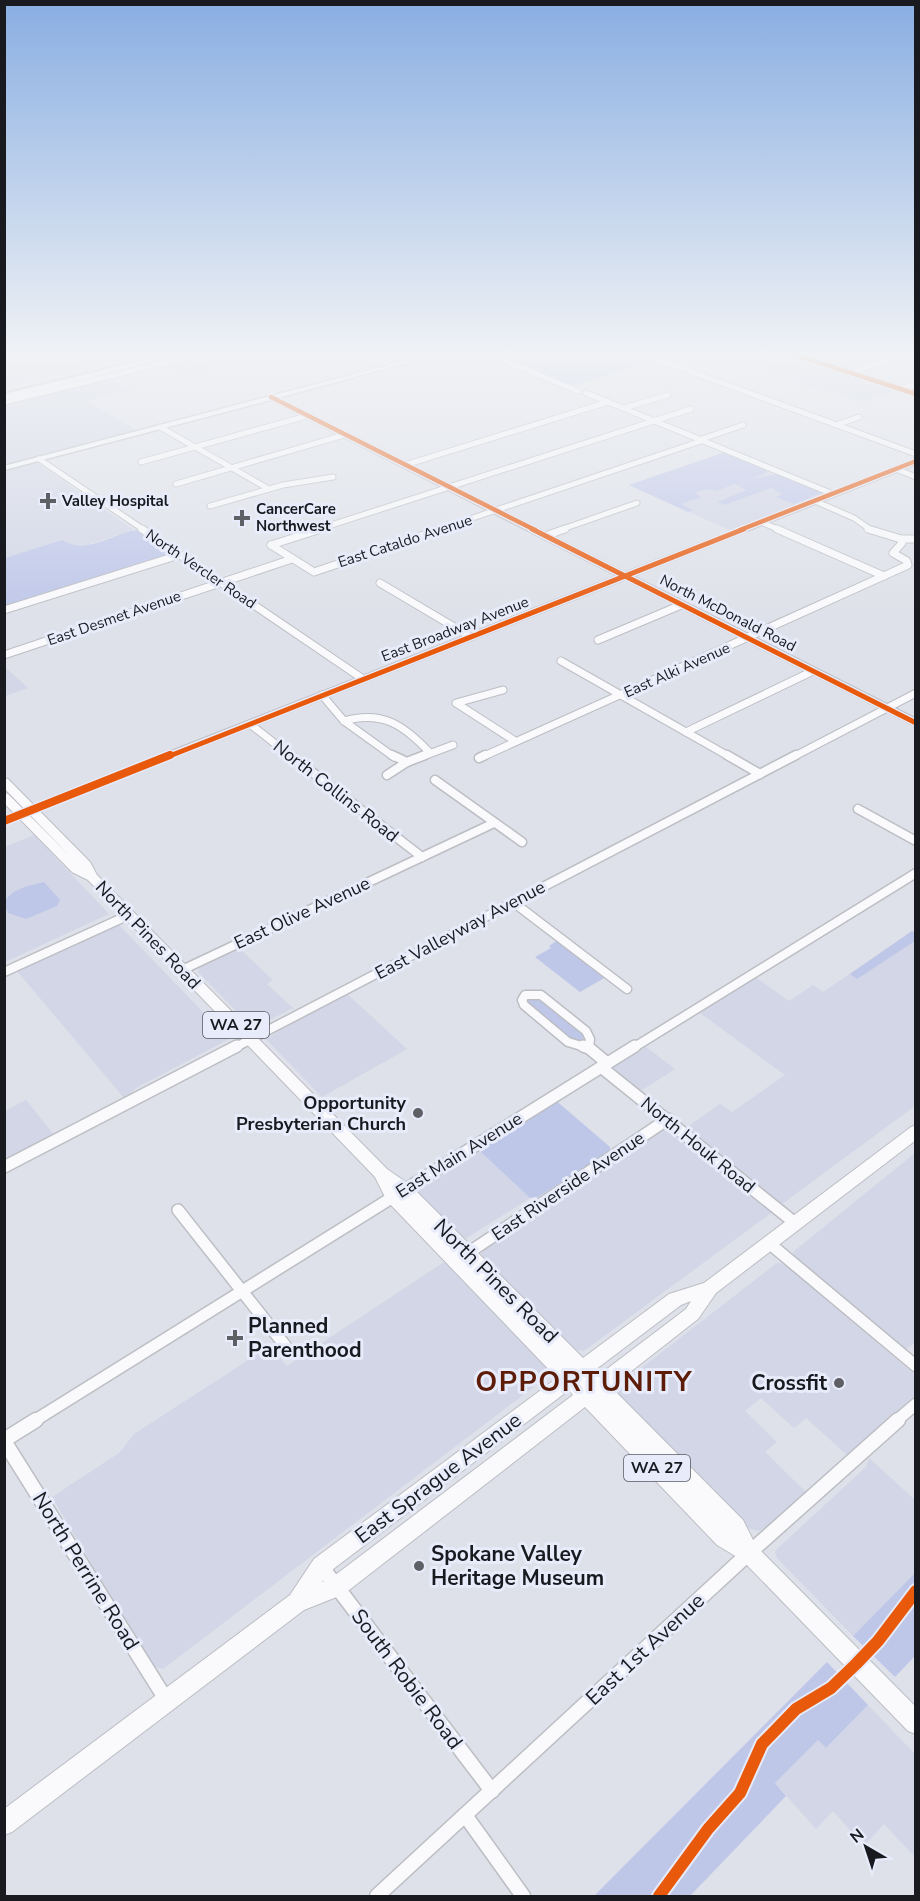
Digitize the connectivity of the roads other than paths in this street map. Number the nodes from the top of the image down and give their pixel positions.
1 (101, 443) edge
2 (187, 443) edge
3 (210, 443) edge
4 (318, 443) edge
5 (360, 443) edge
6 (477, 443) edge
7 (588, 443) edge
8 (692, 443) edge
9 (707, 443) edge
10 (884, 443) edge
11 (195, 447) junction
12 (915, 454) edge
13 (39, 459) junction
14 (915, 461) edge
15 (141, 462) dead end
16 (405, 465) junction
17 (4, 468) edge
18 (231, 468) junction
19 (896, 469) junction
20 (333, 477) dead end
21 (915, 477) edge
22 (177, 484) dead end
23 (449, 487) junction
24 (267, 488) junction
25 (833, 494) junction
26 (815, 501) junction
27 (637, 503) dead end
28 (210, 506) dead end
29 (497, 511) junction
30 (761, 522) junction
31 (545, 536) junction
32 (901, 539) junction
33 (915, 539) edge
34 (179, 555) junction
35 (292, 559) junction
36 (625, 576) junction
37 (884, 576) junction
38 (222, 583) junction
39 (380, 583) dead end
40 (681, 605) junction
41 (4, 610) edge
42 (471, 637) junction
43 (746, 638) junction
44 (597, 640) dead end
45 (4, 655) edge
46 (561, 661) dead end
47 (813, 670) junction
48 (363, 679) junction
49 (503, 690) dead end
50 (915, 693) edge
51 (322, 695) junction
52 (621, 695) junction
53 (887, 708) junction
54 (344, 721) junction
55 (915, 723) edge
56 (250, 724) junction
57 (686, 732) junction
58 (515, 741) junction
59 (453, 745) dead end
60 (430, 753) junction
61 (478, 758) dead end
62 (407, 762) junction
63 (760, 774) junction
64 (387, 775) dead end
65 (435, 780) dead end
66 (4, 781) edge
67 (4, 796) edge
68 (858, 809) dead end
69 (28, 812) junction
70 (4, 822) edge
71 (494, 823) junction
72 (915, 841) edge
73 (522, 842) dead end
74 (422, 857) junction
75 (915, 873) edge
76 (513, 902) junction
77 (129, 915) junction
78 (182, 970) junction
79 (4, 972) edge
80 (627, 989) dead end
81 (249, 1039) junction
82 (589, 1048) junction
83 (604, 1065) junction
84 (668, 1119) junction
85 (915, 1131) edge
86 (4, 1167) edge
87 (399, 1192) junction
88 (178, 1210) dead end
89 (795, 1223) junction
90 (769, 1242) junction
91 (468, 1253) junction
92 (710, 1288) junction
93 (242, 1292) junction
94 (287, 1348) dead end
95 (915, 1366) edge
96 (575, 1373) junction
97 (592, 1391) junction
98 (915, 1404) edge
99 (4, 1441) edge
100 (749, 1553) junction
101 (321, 1566) junction
102 (337, 1587) junction
103 (297, 1602) junction
104 (167, 1701) junction
105 (915, 1723) edge
106 (492, 1791) junction
107 (465, 1815) junction
108 (4, 1824) edge
109 (376, 1896) edge
110 (524, 1896) edge

1 - 13 street
2 - 11 street
3 - 11 street
4 - 18 street
5 - 16 street, North McDonald Road
6 - 16 street
7 - 23 street
8 - 29 street, East Cataldo Avenue
9 - 25 street
10 - 12 street
11 - 15 street
11 - 18 street
13 - 17 street
13 - 34 street, North Vercler Road
14 - 19 street, East Broadway Avenue
16 - 23 street, North McDonald Road
18 - 22 street
18 - 24 street
19 - 21 street
19 - 25 street, East Broadway Avenue
20 - 24 street
23 - 29 street, North McDonald Road
23 - 35 street
24 - 28 street
25 - 26 street, East Broadway Avenue
26 - 30 street, East Broadway Avenue
26 - 32 street
27 - 31 street
29 - 31 street, North McDonald Road
29 - 35 street, East Cataldo Avenue
30 - 36 street, East Broadway Avenue
30 - 37 street
31 - 36 street, North McDonald Road
32 - 33 street
32 - 37 street, East Alki Avenue
34 - 38 street, North Vercler Road
34 - 41 street
35 - 38 street, East Desmet Avenue
36 - 40 street, North McDonald Road
36 - 42 street, East Broadway Avenue
37 - 43 street, East Alki Avenue
38 - 45 street, East Desmet Avenue
38 - 48 street, North Vercler Road
39 - 42 street
40 - 43 street, North McDonald Road
40 - 44 street
42 - 48 street, East Broadway Avenue
43 - 47 street, North McDonald Road
43 - 52 street, East Alki Avenue
46 - 52 street
47 - 53 street, North McDonald Road
47 - 57 street
48 - 51 street, East Broadway Avenue
49 - 58 street
50 - 53 street, East Valleyway Avenue
51 - 54 street
51 - 56 street, East Broadway Avenue
52 - 57 street
52 - 58 street, East Alki Avenue
53 - 55 street, North McDonald Road
53 - 63 street, East Valleyway Avenue
54 - 60 street
54 - 62 street
56 - 69 street, East Broadway Avenue
56 - 74 street, North Collins Road
57 - 63 street
58 - 61 street, East Alki Avenue
59 - 60 street
60 - 62 street
62 - 64 street
63 - 76 street, East Valleyway Avenue
65 - 71 street
66 - 69 main road, North Pines Road / WA 27
67 - 69 main road, North Pines Road / WA 27
68 - 72 street
69 - 70 street, East Broadway Avenue
69 - 77 main road, North Pines Road / WA 27
71 - 73 street
71 - 74 street, East Olive Avenue
74 - 78 street, East Olive Avenue
75 - 83 street, East Main Avenue
76 - 80 street
76 - 81 street, East Valleyway Avenue
77 - 78 main road, North Pines Road / WA 27
77 - 79 street
78 - 81 main road, North Pines Road / WA 27
81 - 86 street, East Valleyway Avenue
81 - 87 main road, North Pines Road / WA 27
82 - 82 street
82 - 83 street, North Houk Road
83 - 84 street, North Houk Road
83 - 87 street, East Main Avenue
84 - 89 street, North Houk Road
84 - 91 street, East Riverside Avenue
85 - 89 main road, East Sprague Avenue
87 - 91 main road, North Pines Road / WA 27
87 - 93 street, East Main Avenue
87 - 96 main road, North Pines Road / WA 27
88 - 93 street
89 - 90 main road, East Sprague Avenue
90 - 92 main road, East Sprague Avenue
90 - 95 street
91 - 96 main road, North Pines Road / WA 27
92 - 96 main road, East Sprague Avenue
92 - 97 main road, East Sprague Avenue
93 - 94 street
93 - 99 street, East Main Avenue
96 - 97 main road, WA 27
96 - 101 main road, East Sprague Avenue
97 - 100 main road, WA 27
97 - 102 main road, East Sprague Avenue
98 - 100 street, East 1st Avenue
99 - 104 street, North Perrine Road
100 - 105 main road, WA 27
100 - 106 street, East 1st Avenue
101 - 102 street, South Robie Road
101 - 103 main road, East Sprague Avenue
102 - 103 main road, East Sprague Avenue
102 - 106 street, South Robie Road
103 - 104 main road, East Sprague Avenue
104 - 108 main road, East Sprague Avenue
106 - 107 street, East 1st Avenue
107 - 109 street, East 1st Avenue
107 - 110 street

